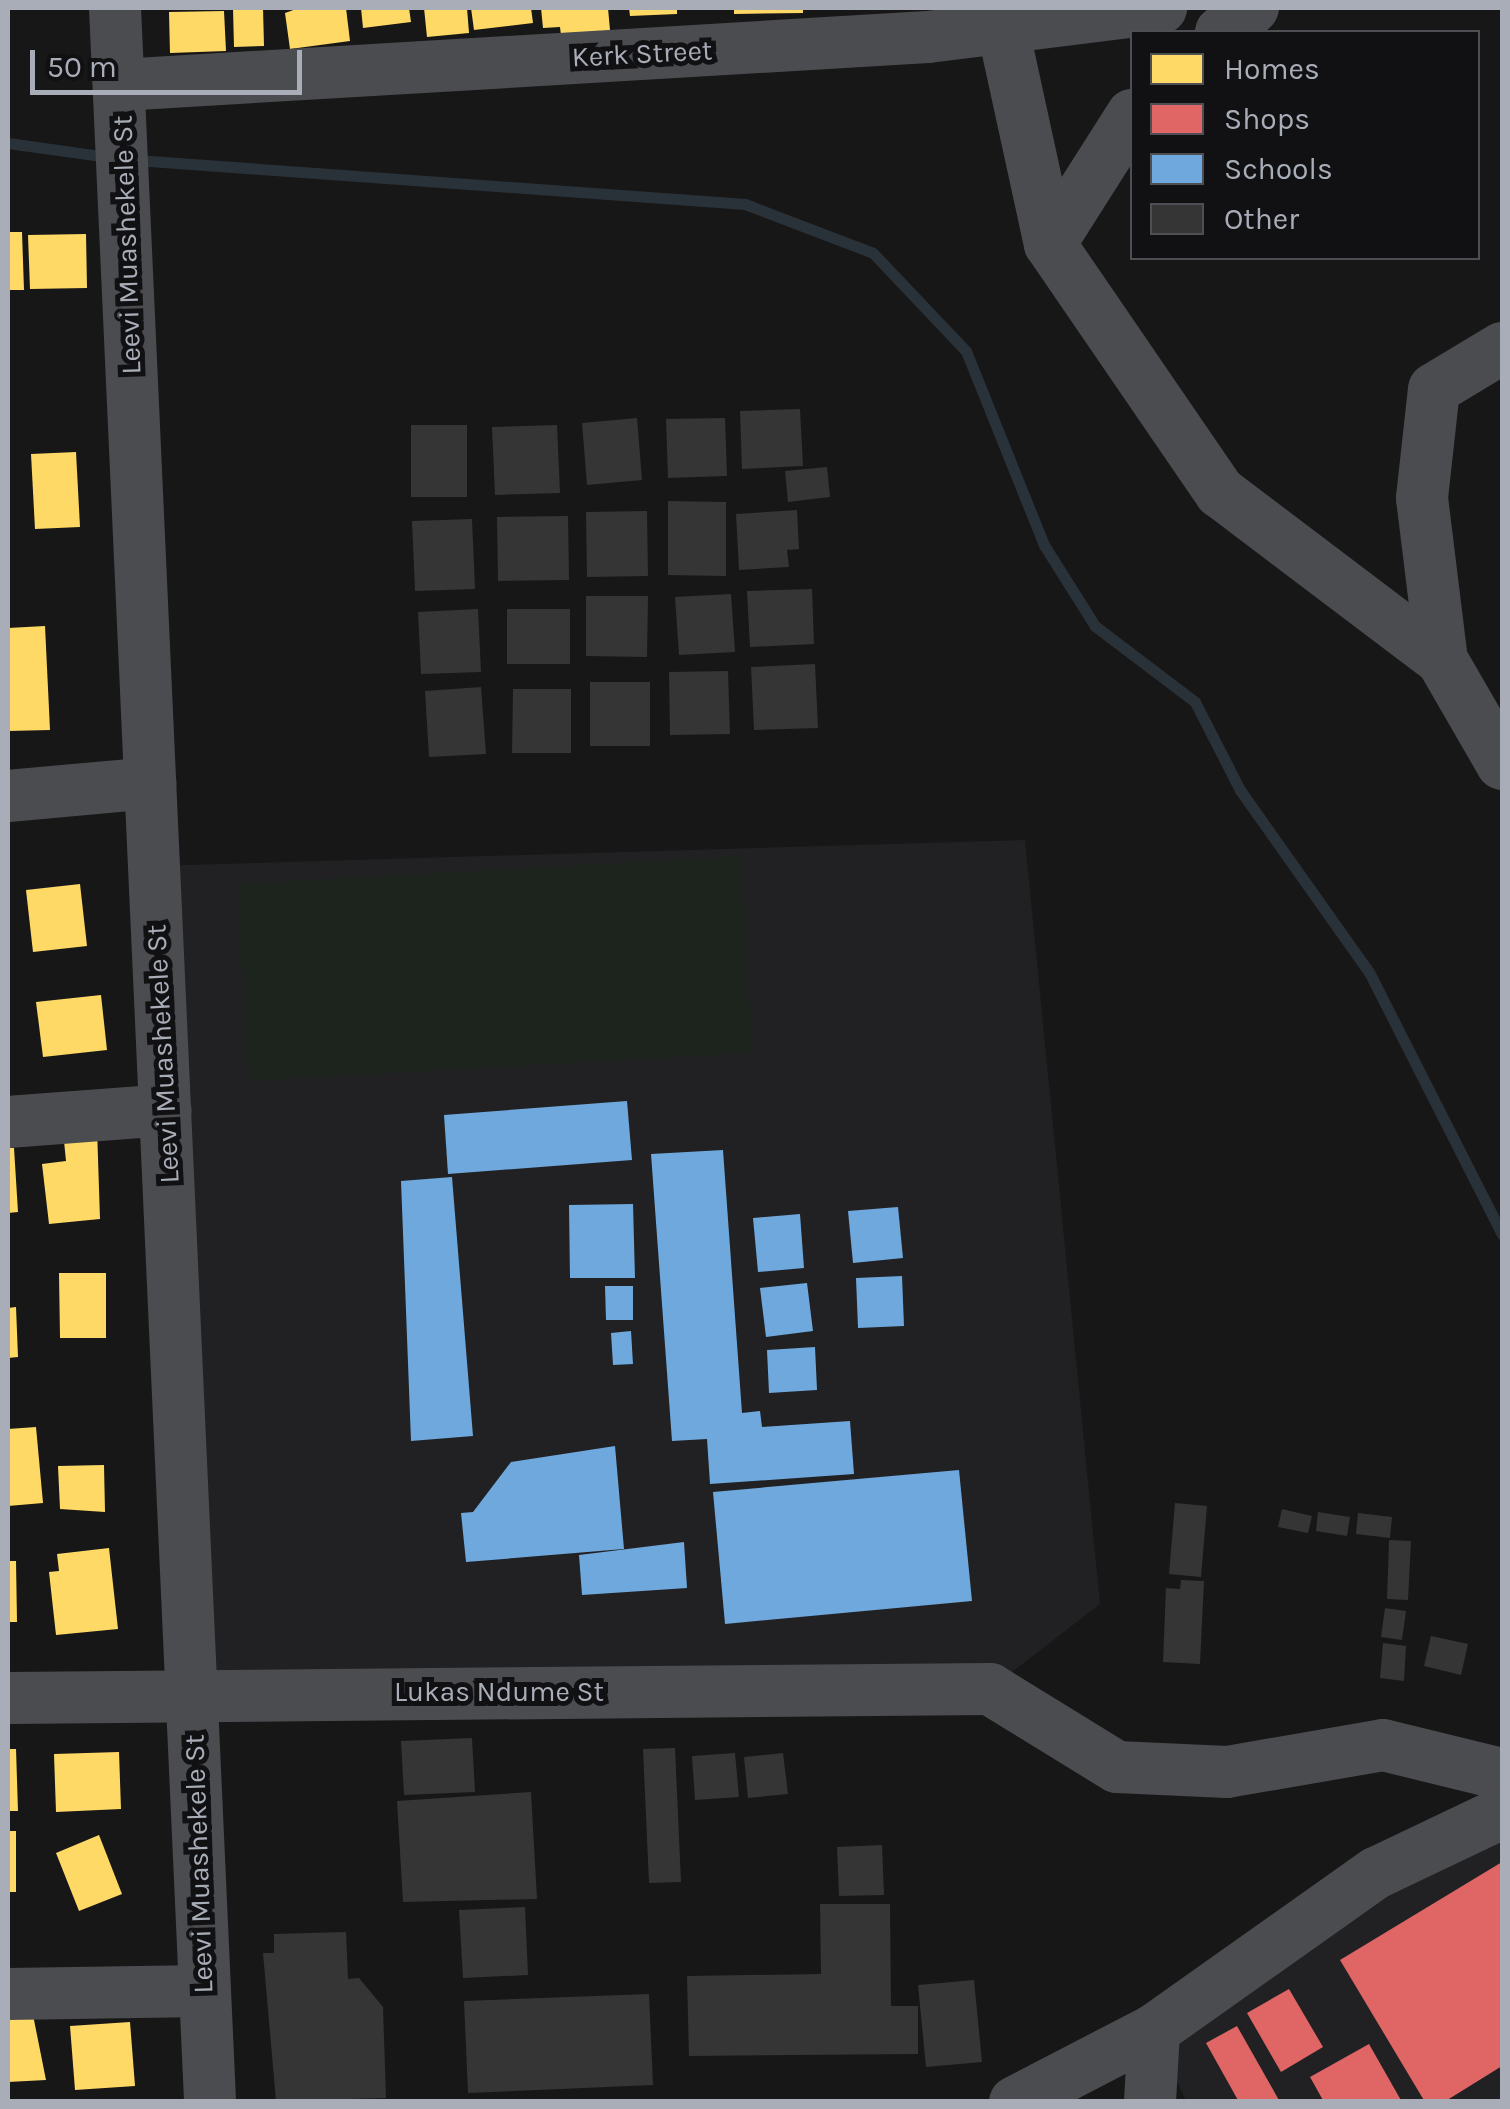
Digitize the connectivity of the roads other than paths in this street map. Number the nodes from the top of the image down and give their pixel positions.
1 (115, 8) edge
2 (1161, 8) edge
3 (1253, 8) edge
4 (927, 22) edge
5 (1003, 29) junction
6 (1224, 30) edge
7 (121, 102) junction
8 (1130, 118) edge
9 (1050, 244) junction
10 (1502, 348) edge
11 (1442, 660) junction
12 (1502, 764) edge
13 (150, 783) junction
14 (8, 796) edge
15 (166, 1110) junction
16 (8, 1122) edge
17 (192, 1694) junction
18 (8, 1698) edge
19 (1502, 1774) edge
20 (1502, 1813) edge
21 (204, 1990) junction
22 (8, 1994) edge
23 (1154, 2030) junction
24 (210, 2102) edge
25 (1014, 2102) edge
26 (1150, 2102) edge

1 - 7 street, Leevi Muashekele St
2 - 5 street, Kerk Street
3 - 6 street
4 - 5 street, Kerk Street
4 - 7 street, Kerk Street
5 - 9 street
7 - 13 street, Leevi Muashekele St
8 - 9 street
9 - 11 street
10 - 11 street
11 - 12 street
13 - 14 street
13 - 15 street, Leevi Muashekele St
15 - 16 street
15 - 17 street, Leevi Muashekele St
17 - 18 street, Lukas Ndume St
17 - 19 street, Lukas Ndume St
17 - 21 street, Leevi Muashekele St
20 - 23 street
21 - 22 street
21 - 24 street, Leevi Muashekele St
23 - 25 street
23 - 26 street

